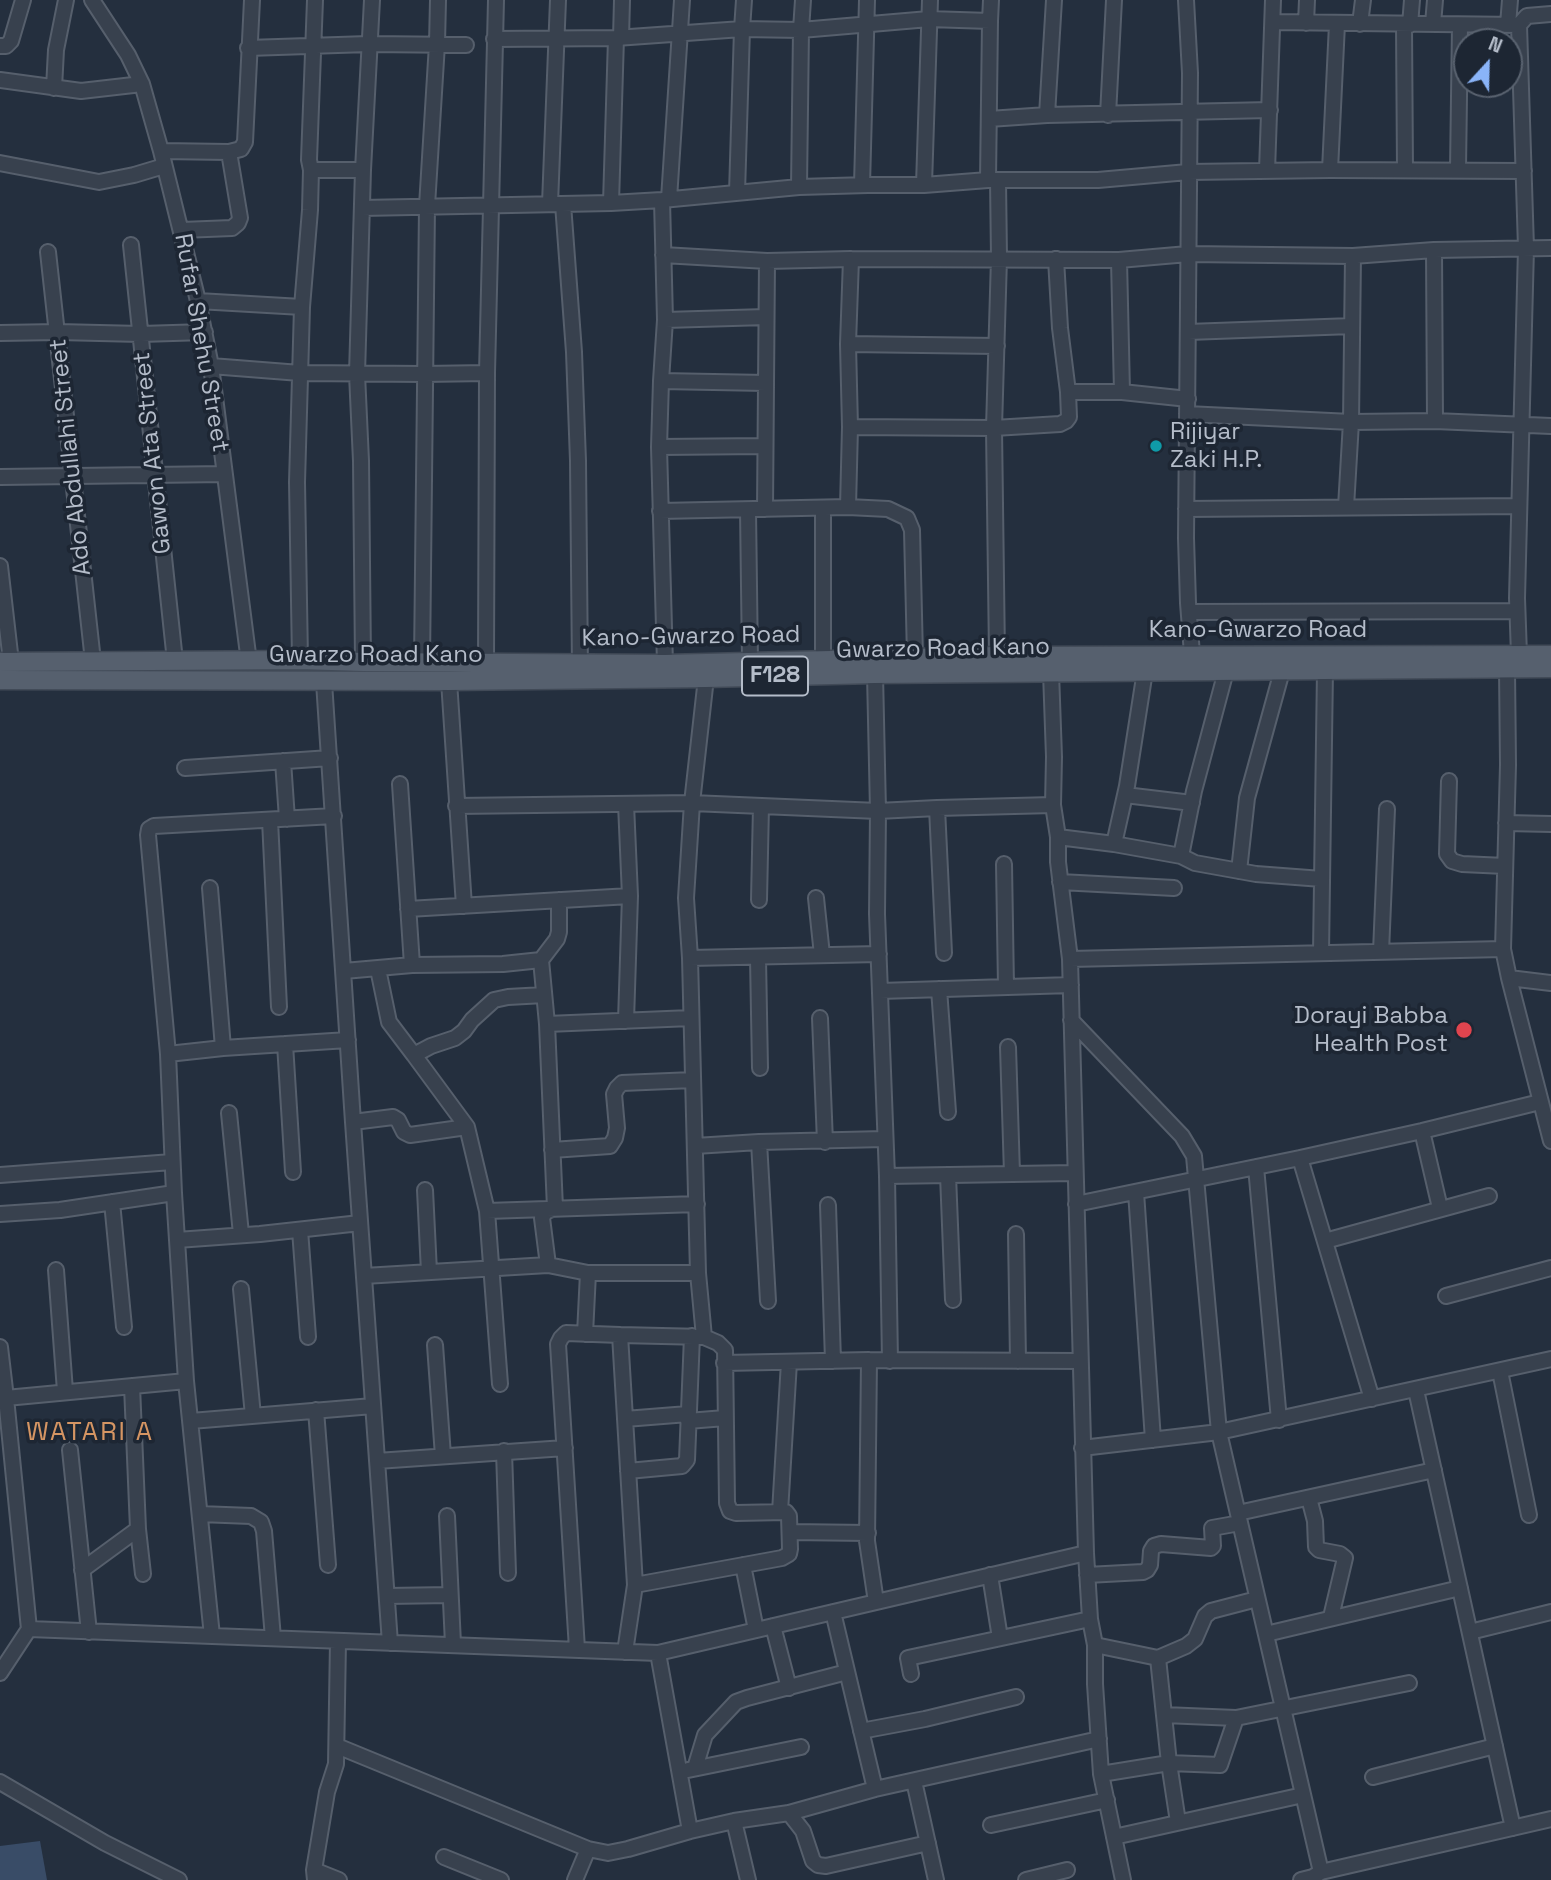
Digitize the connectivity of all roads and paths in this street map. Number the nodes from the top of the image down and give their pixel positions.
1 (23, 0) edge
2 (66, 0) edge
3 (92, 0) edge
4 (252, 0) edge
5 (315, 0) edge
6 (372, 0) edge
7 (438, 0) edge
8 (496, 0) edge
9 (558, 0) edge
10 (622, 0) edge
11 (682, 0) edge
12 (744, 0) edge
13 (803, 0) edge
14 (867, 0) edge
15 (930, 0) edge
16 (991, 0) edge
17 (1054, 0) edge
18 (1114, 0) edge
19 (1186, 0) edge
20 (1273, 0) edge
21 (1307, 0) edge
22 (1363, 0) edge
23 (1412, 0) edge
24 (1435, 0) edge
25 (1510, 0) edge
26 (1551, 14) edge
27 (929, 19) junction
28 (990, 21) junction
29 (1274, 22) junction
30 (1306, 23) junction
31 (1337, 23) junction
32 (867, 24) junction
33 (1360, 24) junction
34 (1433, 24) junction
35 (1460, 24) junction
36 (1407, 25) junction
37 (1514, 25) junction
38 (741, 29) junction
39 (801, 30) junction
40 (679, 34) junction
41 (556, 38) junction
42 (618, 38) junction
43 (494, 39) junction
44 (368, 44) junction
45 (437, 44) junction
46 (466, 45) dead end
47 (315, 46) junction
48 (0, 47) edge
49 (248, 48) junction
50 (0, 80) edge
51 (142, 84) junction
52 (54, 88) junction
53 (1270, 110) junction
54 (1189, 113) junction
55 (1108, 114) junction
56 (1047, 115) junction
57 (989, 119) junction
58 (161, 151) junction
59 (229, 152) junction
60 (0, 163) edge
61 (164, 166) junction
62 (312, 170) junction
63 (363, 170) junction
64 (1330, 170) junction
65 (1405, 170) junction
66 (1458, 170) junction
67 (1524, 170) junction
68 (1267, 171) junction
69 (1188, 172) junction
70 (993, 180) junction
71 (862, 185) junction
72 (924, 185) junction
73 (799, 187) junction
74 (737, 193) junction
75 (666, 200) junction
76 (611, 203) junction
77 (556, 204) junction
78 (427, 206) junction
79 (492, 206) junction
80 (362, 208) junction
81 (182, 230) junction
82 (131, 245) dead end
83 (1526, 248) junction
84 (1551, 248) edge
85 (1434, 250) junction
86 (48, 252) dead end
87 (1188, 254) junction
88 (663, 256) junction
89 (1353, 256) junction
90 (999, 258) junction
91 (851, 259) junction
92 (1056, 259) junction
93 (1119, 260) junction
94 (767, 261) junction
95 (198, 301) junction
96 (302, 307) junction
97 (766, 317) junction
98 (665, 320) junction
99 (1352, 326) junction
100 (58, 332) junction
101 (205, 332) junction
102 (1188, 332) junction
103 (0, 333) edge
104 (141, 334) junction
105 (848, 344) junction
106 (997, 346) junction
107 (211, 366) junction
108 (300, 373) junction
109 (357, 373) junction
110 (487, 373) junction
111 (424, 374) junction
112 (661, 382) junction
113 (766, 383) junction
114 (1068, 392) junction
115 (1122, 392) junction
116 (1188, 407) junction
117 (1435, 421) junction
118 (1351, 422) junction
119 (1521, 424) junction
120 (849, 426) junction
121 (1551, 426) edge
122 (994, 428) junction
123 (765, 446) junction
124 (659, 447) junction
125 (225, 474) junction
126 (156, 475) junction
127 (0, 477) edge
128 (73, 477) junction
129 (1519, 506) junction
130 (849, 507) junction
131 (823, 508) junction
132 (1346, 508) junction
133 (765, 509) junction
134 (1186, 509) junction
135 (748, 510) junction
136 (660, 511) junction
137 (0, 566) edge
138 (1517, 611) junction
139 (1189, 612) junction
140 (1192, 654) junction
141 (1551, 654) edge
142 (1519, 655) junction
143 (997, 656) junction
144 (915, 657) junction
145 (300, 660) junction
146 (823, 660) junction
147 (93, 661) junction
148 (175, 661) junction
149 (5, 662) edge
150 (249, 662) junction
151 (363, 662) junction
152 (750, 662) junction
153 (1422, 662) junction
154 (422, 663) junction
155 (486, 663) junction
156 (665, 664) junction
157 (1551, 668) edge
158 (1507, 669) junction
159 (1325, 670) junction
160 (580, 671) junction
161 (1144, 671) junction
162 (1226, 671) junction
163 (1282, 671) junction
164 (1051, 672) junction
165 (875, 674) junction
166 (706, 678) junction
167 (0, 680) edge
168 (449, 681) junction
169 (324, 682) junction
170 (330, 758) junction
171 (283, 761) junction
172 (185, 768) dead end
173 (1449, 781) dead end
174 (400, 784) dead end
175 (1125, 795) junction
176 (692, 803) junction
177 (1192, 803) junction
178 (626, 804) junction
179 (456, 806) junction
180 (761, 806) junction
181 (1053, 806) junction
182 (937, 808) junction
183 (1387, 809) dead end
184 (878, 811) junction
185 (334, 816) junction
186 (287, 819) junction
187 (270, 820) junction
188 (1506, 823) junction
189 (1551, 824) edge
190 (1058, 837) junction
191 (1114, 844) junction
192 (1181, 856) junction
193 (1004, 864) dead end
194 (1505, 866) junction
195 (1238, 871) junction
196 (1322, 879) junction
197 (1060, 882) junction
198 (211, 888) dead end
199 (1174, 888) dead end
200 (630, 896) junction
201 (816, 898) dead end
202 (559, 900) junction
203 (759, 900) dead end
204 (464, 906) junction
205 (408, 909) junction
206 (1503, 949) junction
207 (1381, 952) junction
208 (944, 953) dead end
209 (1321, 953) junction
210 (878, 954) junction
211 (821, 955) junction
212 (690, 958) junction
213 (758, 958) junction
214 (1070, 959) junction
215 (541, 960) junction
216 (412, 965) junction
217 (378, 969) junction
218 (344, 971) junction
219 (1509, 978) junction
220 (1551, 983) edge
221 (1071, 985) junction
222 (1006, 987) junction
223 (939, 989) junction
224 (880, 991) junction
225 (544, 995) junction
226 (279, 1007) dead end
227 (820, 1017) dead end
228 (691, 1018) junction
229 (1071, 1020) junction
230 (626, 1021) junction
231 (547, 1024) junction
232 (348, 1040) junction
233 (285, 1044) junction
234 (1008, 1047) dead end
235 (223, 1048) junction
236 (168, 1054) junction
237 (414, 1055) junction
238 (760, 1068) dead end
239 (693, 1080) junction
240 (1540, 1102) junction
241 (948, 1112) dead end
242 (229, 1113) dead end
243 (352, 1122) junction
244 (467, 1127) junction
245 (1422, 1131) junction
246 (884, 1139) junction
247 (1551, 1141) edge
248 (760, 1142) junction
249 (825, 1142) junction
250 (695, 1146) junction
251 (552, 1150) junction
252 (1300, 1158) junction
253 (172, 1162) junction
254 (1256, 1167) junction
255 (293, 1172) dead end
256 (1075, 1173) junction
257 (1012, 1174) junction
258 (0, 1175) edge
259 (887, 1175) junction
260 (948, 1175) junction
261 (1197, 1180) junction
262 (425, 1190) dead end
263 (1136, 1192) junction
264 (174, 1193) junction
265 (1489, 1196) dead end
266 (112, 1202) junction
267 (697, 1204) junction
268 (1076, 1204) junction
269 (828, 1205) dead end
270 (555, 1208) junction
271 (1440, 1208) junction
272 (487, 1211) junction
273 (0, 1214) edge
274 (360, 1223) junction
275 (300, 1230) junction
276 (242, 1234) junction
277 (1016, 1234) dead end
278 (177, 1240) junction
279 (1325, 1241) junction
280 (548, 1265) junction
281 (492, 1268) junction
282 (1551, 1268) edge
283 (56, 1270) dead end
284 (429, 1272) junction
285 (588, 1273) junction
286 (698, 1273) junction
287 (364, 1276) junction
288 (241, 1289) dead end
289 (1446, 1296) dead end
290 (953, 1300) dead end
291 (768, 1301) dead end
292 (124, 1327) dead end
293 (585, 1334) junction
294 (620, 1335) junction
295 (698, 1336) junction
296 (308, 1337) dead end
297 (435, 1345) dead end
298 (0, 1347) edge
299 (1551, 1359) edge
300 (870, 1360) junction
301 (890, 1360) junction
302 (833, 1361) junction
303 (1018, 1361) junction
304 (1080, 1361) junction
305 (789, 1362) junction
306 (724, 1363) junction
307 (1500, 1371) junction
308 (186, 1381) junction
309 (500, 1384) dead end
310 (132, 1386) junction
311 (1416, 1390) junction
312 (65, 1391) junction
313 (6, 1398) junction
314 (1372, 1399) junction
315 (373, 1406) junction
316 (316, 1410) junction
317 (253, 1416) junction
318 (688, 1417) junction
319 (725, 1418) junction
320 (4, 1419) edge
321 (625, 1419) junction
322 (1279, 1420) junction
323 (191, 1421) junction
324 (1219, 1432) junction
325 (1153, 1440) junction
326 (565, 1448) junction
327 (1082, 1448) junction
328 (69, 1450) dead end
329 (504, 1451) junction
330 (443, 1456) junction
331 (377, 1461) junction
332 (1434, 1470) junction
333 (628, 1471) junction
334 (1309, 1498) junction
335 (780, 1512) junction
336 (200, 1514) junction
337 (1529, 1515) dead end
338 (447, 1516) dead end
339 (1239, 1518) junction
340 (138, 1529) junction
341 (790, 1532) junction
342 (867, 1533) junction
343 (1086, 1553) junction
344 (328, 1565) dead end
345 (743, 1565) junction
346 (82, 1570) junction
347 (508, 1573) dead end
348 (143, 1574) dead end
349 (1087, 1575) junction
350 (990, 1576) junction
351 (635, 1585) junction
352 (1460, 1588) junction
353 (450, 1595) junction
354 (387, 1596) junction
355 (1257, 1599) junction
356 (876, 1602) junction
357 (833, 1612) junction
358 (1551, 1612) edge
359 (1331, 1618) junction
360 (1090, 1619) junction
361 (773, 1626) junction
362 (29, 1629) junction
363 (756, 1630) junction
364 (89, 1632) junction
365 (1469, 1632) junction
366 (1266, 1634) junction
367 (212, 1636) junction
368 (273, 1638) junction
369 (1000, 1638) junction
370 (338, 1641) junction
371 (390, 1643) junction
372 (453, 1644) junction
373 (1095, 1645) junction
374 (577, 1649) junction
375 (625, 1651) junction
376 (658, 1653) junction
377 (1158, 1658) junction
378 (847, 1672) junction
379 (0, 1673) edge
380 (911, 1674) dead end
381 (1409, 1683) dead end
382 (789, 1688) junction
383 (1016, 1697) dead end
384 (1283, 1708) junction
385 (1164, 1715) junction
386 (1236, 1718) junction
387 (862, 1731) junction
388 (1099, 1739) junction
389 (337, 1746) junction
390 (1495, 1746) junction
391 (801, 1748) dead end
392 (1169, 1763) junction
393 (695, 1768) junction
394 (680, 1773) junction
395 (1101, 1774) junction
396 (1373, 1777) dead end
397 (914, 1781) junction
398 (0, 1782) edge
399 (875, 1789) junction
400 (1303, 1795) junction
401 (1107, 1800) junction
402 (789, 1812) junction
403 (1551, 1819) edge
404 (734, 1821) junction
405 (1178, 1822) junction
406 (991, 1825) dead end
407 (1513, 1828) junction
408 (690, 1831) junction
409 (1114, 1837) junction
410 (928, 1843) junction
411 (588, 1849) junction
412 (444, 1857) dead end
413 (1067, 1870) dead end
414 (315, 1875) edge
415 (1312, 1877) edge
416 (179, 1880) edge
417 (339, 1880) edge
418 (501, 1880) edge
419 (575, 1880) edge
420 (748, 1880) edge
421 (936, 1880) edge
422 (1026, 1880) edge
423 (1123, 1880) edge

1 - 48 street
2 - 52 street
3 - 51 street, Rufar Shehu Street
4 - 49 street
5 - 47 street
6 - 44 street
7 - 45 street
8 - 43 street
9 - 41 street
10 - 42 street
11 - 40 street
12 - 38 street
13 - 39 street
14 - 32 street
15 - 27 street
16 - 28 street
17 - 56 street
18 - 55 street
19 - 54 street
20 - 29 street
21 - 30 street
22 - 33 street
23 - 36 street
24 - 34 street
25 - 37 street
26 - 37 street
27 - 28 street
27 - 32 street
27 - 72 street
28 - 57 street
29 - 30 street
29 - 53 street
30 - 31 street
31 - 33 street
31 - 64 street
32 - 39 street
32 - 71 street
33 - 36 street
34 - 35 street
34 - 36 street
35 - 37 street
35 - 66 street
36 - 65 street
37 - 67 street
38 - 39 street
38 - 40 street
38 - 74 street
39 - 73 street
40 - 42 street
40 - 75 street
41 - 42 street
41 - 43 street
41 - 77 street
42 - 76 street
43 - 79 street
44 - 45 street
44 - 47 street
44 - 63 street
45 - 46 street
45 - 78 street
47 - 49 street
47 - 62 street
49 - 59 street
50 - 52 street
51 - 52 street
51 - 58 street, Rufar Shehu Street
53 - 54 street
53 - 68 street
54 - 55 street
54 - 69 street
55 - 56 street
56 - 57 street
57 - 70 street
58 - 59 street
58 - 61 street, Rufar Shehu Street
59 - 81 street
60 - 61 street
61 - 81 street, Rufar Shehu Street
62 - 63 street
62 - 96 street
63 - 80 street
64 - 65 street
64 - 68 street
65 - 66 street
66 - 67 street
67 - 83 street
68 - 69 street
69 - 70 street
69 - 87 street
70 - 72 street
70 - 90 street
71 - 72 street
71 - 73 street
73 - 74 street
74 - 75 street
75 - 76 street
75 - 88 street
76 - 77 street
77 - 79 street
77 - 160 street
78 - 79 street
78 - 80 street
78 - 111 street
79 - 110 street
80 - 109 street
81 - 95 street, Rufar Shehu Street
82 - 104 street, Gawon Ata Street
83 - 84 street
83 - 85 street
83 - 119 street
85 - 89 street
85 - 117 street
86 - 100 street, Ado Abdullahi Street
87 - 89 street
87 - 93 street
87 - 102 street
88 - 94 street
88 - 98 street
89 - 99 street
90 - 91 street
90 - 92 street
90 - 106 street
91 - 94 street
91 - 105 street
92 - 93 street
92 - 114 street
93 - 115 street
94 - 97 street
95 - 96 street
95 - 101 street, Rufar Shehu Street
96 - 108 street
97 - 98 street
97 - 113 street
98 - 112 street
99 - 102 street
99 - 118 street
100 - 103 street
100 - 104 street
100 - 128 street, Ado Abdullahi Street
101 - 104 street
101 - 107 street, Rufar Shehu Street
102 - 116 street
104 - 126 street, Gawon Ata Street
105 - 106 street
105 - 120 street
106 - 122 street
107 - 108 street
107 - 125 street, Rufar Shehu Street
108 - 109 street
108 - 145 street
109 - 111 street
109 - 151 street
110 - 111 street
110 - 155 street
111 - 154 street
112 - 113 street
112 - 124 street
113 - 123 street
114 - 115 street
114 - 122 street
115 - 116 street
116 - 118 street
116 - 134 street
117 - 118 street
117 - 119 street
118 - 132 street
119 - 121 street
119 - 129 street
120 - 122 street
120 - 130 street
122 - 143 street
123 - 124 street
123 - 133 street
124 - 136 street
125 - 126 street
125 - 150 street, Rufar Shehu Street
126 - 128 street
126 - 148 street, Gawon Ata Street
127 - 128 street
128 - 147 street, Ado Abdullahi Street
129 - 132 street
129 - 138 street
130 - 131 street
130 - 144 street
131 - 133 street
131 - 146 street
132 - 134 street
133 - 135 street
134 - 139 street
135 - 136 street
135 - 152 street
136 - 156 street
137 - 149 street
138 - 139 street
138 - 142 street
139 - 140 street
140 - 143 main road, Kano-Gwarzo Road / F128
140 - 153 main road, Kano-Gwarzo Road / F128
141 - 142 main road, Kano-Gwarzo Road / F128
142 - 153 main road, Kano-Gwarzo Road / F128
143 - 144 main road, Kano-Gwarzo Road / F128
144 - 146 main road, Kano-Gwarzo Road / F128
145 - 150 main road, Kano-Gwarzo Road / F128
145 - 151 main road, Kano-Gwarzo Road / F128
146 - 152 main road, Kano-Gwarzo Road / F128
147 - 148 main road, Kano-Gwarzo Road / F128
147 - 149 main road, Kano-Gwarzo Road / F128
148 - 150 main road, Kano-Gwarzo Road / F128
151 - 154 main road, Kano-Gwarzo Road / F128
152 - 156 main road, Kano-Gwarzo Road / F128
153 - 158 main road, Gwarzo Road Kano / F128
153 - 159 main road, Gwarzo Road Kano / F128
154 - 155 main road, Kano-Gwarzo Road / F128
155 - 160 main road, Kano-Gwarzo Road / F128
156 - 160 main road, Kano-Gwarzo Road / F128
157 - 158 main road, Gwarzo Road Kano / F128
158 - 188 street
159 - 163 main road, Gwarzo Road Kano / F128
159 - 196 street
160 - 166 main road, Gwarzo Road Kano / F128
160 - 168 main road, Gwarzo Road Kano / F128
161 - 162 main road, Gwarzo Road Kano / F128
161 - 164 main road, Gwarzo Road Kano / F128
161 - 175 street
162 - 163 main road, Gwarzo Road Kano / F128
162 - 177 street
163 - 195 street
164 - 165 main road, Gwarzo Road Kano / F128
164 - 181 street
165 - 166 main road, Gwarzo Road Kano / F128
165 - 184 street
166 - 176 street
167 - 169 main road, Gwarzo Road Kano / F128
168 - 169 main road, Gwarzo Road Kano / F128
168 - 179 street
169 - 170 street
170 - 171 street
170 - 185 street
171 - 172 street
171 - 186 street
173 - 194 street
174 - 205 street
175 - 177 street
175 - 191 street
176 - 178 street
176 - 180 street
176 - 212 street
177 - 192 street
178 - 179 street
178 - 200 street
179 - 204 street
180 - 184 street
180 - 203 street
181 - 182 street
181 - 190 street
182 - 184 street
182 - 208 street
183 - 207 street
184 - 210 street
185 - 186 street
185 - 218 street
186 - 187 street
187 - 226 street
187 - 236 street
188 - 189 street
188 - 194 street
190 - 191 street
190 - 197 street
191 - 192 street
192 - 195 street
193 - 222 street
194 - 206 street
195 - 196 street
196 - 209 street
197 - 199 street
197 - 214 street
198 - 235 street
200 - 202 street
200 - 230 street
201 - 211 street
202 - 204 street
202 - 215 street
204 - 205 street
205 - 216 street
206 - 207 street
206 - 219 street
207 - 209 street
209 - 214 street
210 - 211 street
210 - 224 street
211 - 213 street
212 - 213 street
212 - 228 street
213 - 238 street
214 - 221 street
215 - 216 street
215 - 225 street
216 - 217 street
217 - 218 street
217 - 237 street
218 - 232 street
219 - 220 street
219 - 240 street
221 - 222 street
221 - 229 street
222 - 223 street
223 - 224 street
223 - 241 street
224 - 246 street
225 - 231 street
225 - 237 street
227 - 249 street
228 - 230 street
228 - 239 street
229 - 256 street
229 - 261 street
230 - 231 street
231 - 251 street
232 - 233 street
232 - 243 street
233 - 235 street
233 - 255 street
234 - 257 street
235 - 236 street
236 - 253 street
237 - 244 street
239 - 250 street
239 - 251 street
240 - 245 street
240 - 247 street
242 - 276 street
243 - 244 street
243 - 274 street
244 - 272 street
245 - 252 street
245 - 271 street
246 - 249 street
246 - 259 street
248 - 249 street
248 - 250 street
248 - 291 street
250 - 267 street
251 - 270 street
252 - 254 street
252 - 279 street
253 - 258 street
253 - 264 street
254 - 261 street
254 - 322 street
256 - 257 street
256 - 268 street
257 - 260 street
259 - 260 street
259 - 301 street
260 - 290 street
261 - 263 street
261 - 324 street
262 - 284 street
263 - 268 street
263 - 325 street
264 - 266 street
264 - 278 street
265 - 271 street
266 - 273 street
266 - 292 street
267 - 270 street
267 - 286 street
268 - 304 street
269 - 302 street
270 - 272 street
270 - 280 street
271 - 279 street
272 - 281 street
274 - 275 street
274 - 287 street
275 - 276 street
275 - 296 street
276 - 278 street
277 - 303 street
278 - 308 street
279 - 314 street
280 - 281 street
280 - 285 street
281 - 284 street
281 - 309 street
282 - 289 street
283 - 312 street
284 - 287 street
285 - 286 street
285 - 293 street
286 - 295 street
287 - 315 street
288 - 317 street
293 - 294 street
293 - 326 street
294 - 295 street
294 - 321 street
295 - 306 street
295 - 318 street
297 - 330 street
298 - 313 street
299 - 307 street
300 - 301 street
300 - 302 street
300 - 342 street
301 - 303 street
302 - 305 street
303 - 304 street
304 - 327 street
305 - 306 street
305 - 335 street
306 - 319 street
307 - 311 street
307 - 337 street
308 - 310 street
308 - 323 street
310 - 312 street
310 - 340 street
311 - 314 street
311 - 332 street
312 - 313 street
313 - 320 street
314 - 322 street
315 - 316 street
315 - 331 street
316 - 317 street
316 - 344 street
317 - 323 street
318 - 319 street
318 - 321 street
318 - 333 street
319 - 335 street
320 - 362 street
321 - 333 street
322 - 324 street
323 - 336 street
324 - 325 street
324 - 339 street
325 - 327 street
326 - 329 street
326 - 374 street
327 - 343 street
328 - 346 street
329 - 330 street
329 - 347 street
330 - 331 street
331 - 354 street
332 - 334 street
332 - 352 street
333 - 351 street
334 - 339 street
334 - 359 street
335 - 341 street
336 - 367 street
336 - 368 street
338 - 353 street
339 - 349 street
339 - 355 street
340 - 346 street
340 - 348 street
341 - 342 street
341 - 345 street
342 - 356 street
343 - 349 street
343 - 350 street
345 - 351 street
345 - 363 street
346 - 364 street
349 - 360 street
350 - 356 street
350 - 369 street
351 - 375 street
352 - 359 street
352 - 365 street
353 - 354 street
353 - 372 street
354 - 371 street
355 - 366 street
355 - 377 street
356 - 357 street
357 - 361 street
357 - 378 street
358 - 365 street
359 - 366 street
360 - 369 street
360 - 373 street
361 - 363 street
361 - 382 street
362 - 364 street
362 - 379 street
363 - 376 street
364 - 367 street
365 - 390 street
366 - 384 street
367 - 368 street
368 - 370 street
369 - 380 street
370 - 371 street
370 - 389 street
371 - 372 street
372 - 374 street
373 - 377 street
373 - 388 street
374 - 375 street
375 - 376 street
376 - 394 street
377 - 385 street
378 - 382 street
378 - 387 street
381 - 384 street
382 - 393 street
383 - 387 street
384 - 386 street
384 - 400 street
385 - 386 street
385 - 392 street
386 - 392 street
387 - 399 street
388 - 395 street
388 - 397 street
389 - 411 street
389 - 414 street
390 - 396 street
390 - 407 street
391 - 393 street
392 - 395 street
392 - 405 street
393 - 394 street
394 - 408 street
395 - 401 street
397 - 399 street
397 - 410 street
398 - 416 street
399 - 402 street
400 - 405 street
400 - 415 street
401 - 406 street
401 - 409 street
402 - 404 street
402 - 410 street
403 - 407 street
404 - 408 street
404 - 420 street
405 - 409 street
407 - 415 street
408 - 411 street
409 - 423 street
410 - 421 street
411 - 419 street
412 - 418 street
413 - 422 street
414 - 417 street

